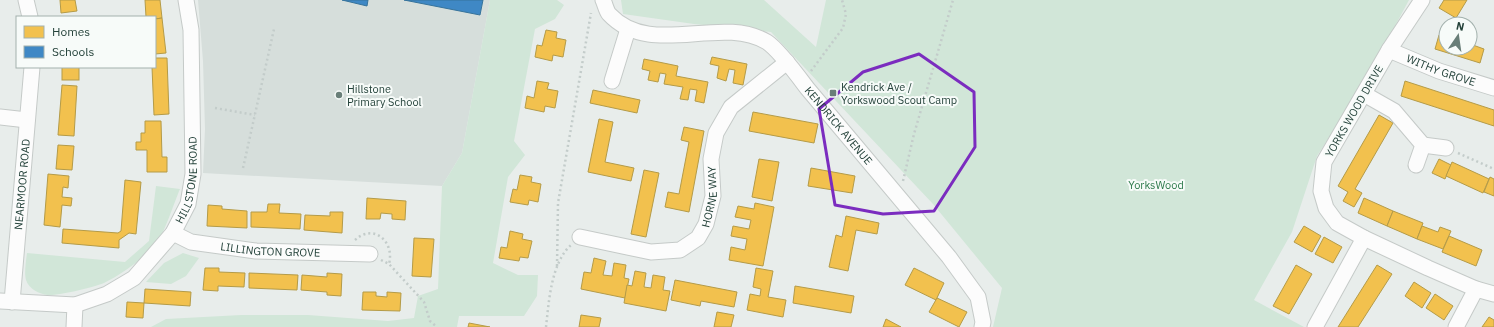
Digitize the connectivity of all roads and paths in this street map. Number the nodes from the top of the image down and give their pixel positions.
1 (26, 0) edge
2 (186, 0) edge
3 (603, 0) edge
4 (842, 0) edge
5 (953, 0) edge
6 (1422, 0) edge
7 (592, 13) dead end
8 (30, 16) edge
9 (274, 29) dead end
10 (628, 29) junction
11 (1389, 50) junction
12 (787, 62) junction
13 (32, 68) edge
14 (612, 81) dead end
15 (802, 82) junction
16 (1494, 88) edge
17 (1364, 94) junction
18 (215, 108) dead end
19 (255, 115) junction
20 (0, 117) edge
21 (27, 120) junction
22 (1423, 145) junction
23 (1446, 148) joint
24 (1416, 165) dead end
25 (243, 168) dead end
26 (1494, 169) edge
27 (899, 197) junction
28 (173, 233) junction
29 (580, 237) joint
30 (1364, 238) junction
31 (353, 242) dead end
32 (370, 254) joint
33 (390, 264) junction
34 (556, 266) junction
35 (1476, 289) junction
36 (1494, 294) edge
37 (6, 301) edge
38 (75, 306) junction
39 (74, 327) edge
40 (437, 327) edge
41 (546, 327) edge
42 (982, 327) edge
43 (1315, 327) edge
44 (1456, 327) edge

1 - 8 street
2 - 28 street, HILLSTONE ROAD
3 - 10 street, KENDRICK AVENUE
4 - 15 path
5 - 27 path
6 - 11 street, YORKS WOOD DRIVE
7 - 34 path
9 - 19 path
10 - 12 street, KENDRICK AVENUE
10 - 14 street
11 - 16 street, WITHY GROVE
11 - 17 street, YORKS WOOD DRIVE
12 - 15 street, KENDRICK AVENUE
12 - 29 street, HORNE WAY
13 - 21 street, NEARMOOR ROAD
15 - 27 street, KENDRICK AVENUE
17 - 22 street
17 - 30 street, YORKS WOOD DRIVE
18 - 19 path
19 - 25 path
20 - 21 street
21 - 37 street, NEARMOOR ROAD
22 - 23 street
22 - 24 street
23 - 26 path
27 - 42 street, KENDRICK AVENUE
28 - 32 street, LILLINGTON GROVE
28 - 38 street, HILLSTONE ROAD
29 - 34 path
30 - 35 street, YORKS WOOD DRIVE
30 - 43 street
31 - 33 path
32 - 33 path
33 - 40 path
34 - 41 path
35 - 36 street, YORKS WOOD DRIVE
35 - 44 street
37 - 38 street, HILLSTONE ROAD
38 - 39 street

